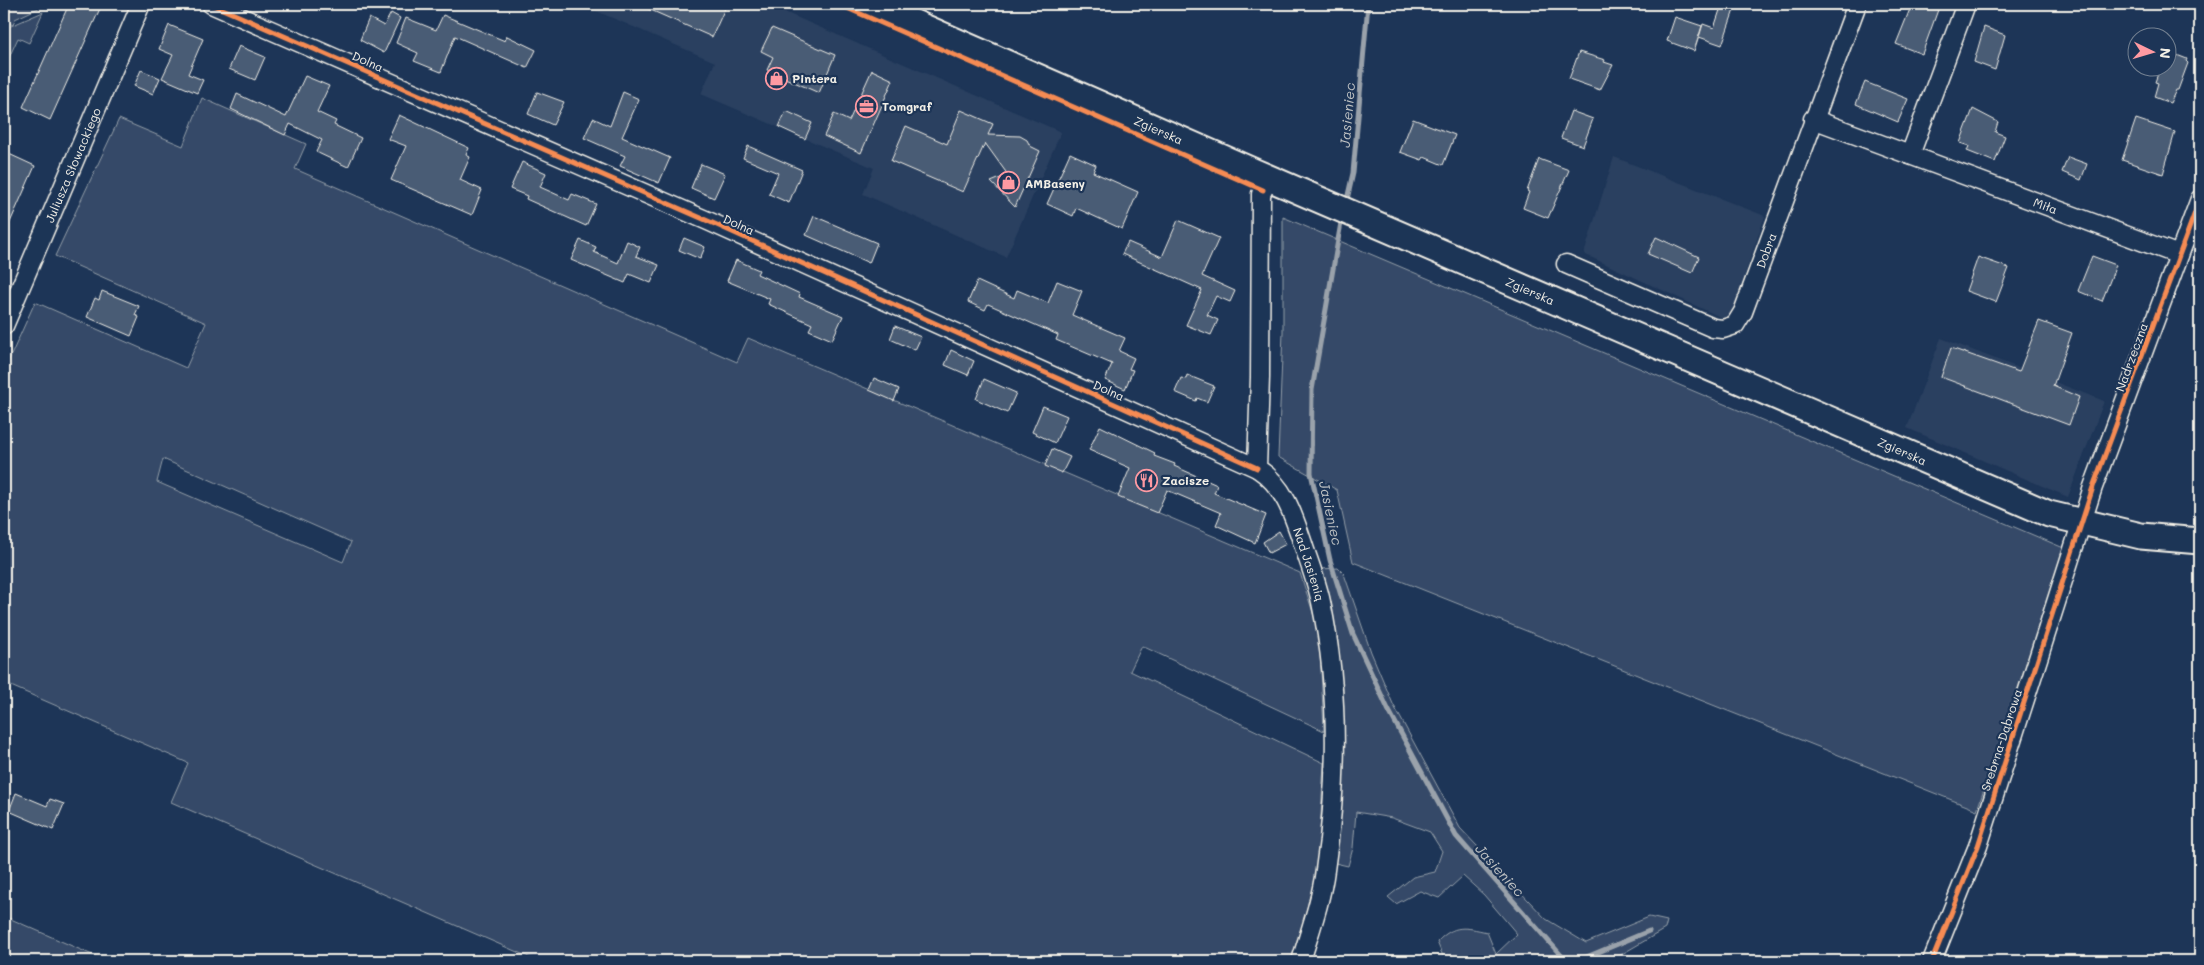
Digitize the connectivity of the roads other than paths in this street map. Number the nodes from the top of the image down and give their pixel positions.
1 (141, 4) edge
2 (211, 4) edge
3 (872, 4) edge
4 (1856, 4) edge
5 (1966, 4) edge
6 (1813, 119) junction
7 (1910, 155) junction
8 (1269, 178) junction
9 (2200, 199) edge
10 (2179, 255) junction
11 (1566, 264) dead end
12 (4, 326) edge
13 (1257, 468) junction
14 (2081, 522) junction
15 (2200, 541) edge
16 (1301, 961) edge
17 (1932, 961) edge

1 - 12 street, Juliusza Słowackiego
2 - 13 street, Dolna
3 - 8 main road, Zgierska
4 - 6 street, Dobra
5 - 7 street
6 - 7 street, Miła
6 - 11 street, Dobra
7 - 10 street, Miła
8 - 13 street
8 - 14 main road, Zgierska
9 - 10 street, Nadrzeczna
10 - 14 street, Nadrzeczna
13 - 16 street, Nad Jasienią
14 - 15 main road, Zgierska
14 - 17 street, Srebrna-Dąbrowa

